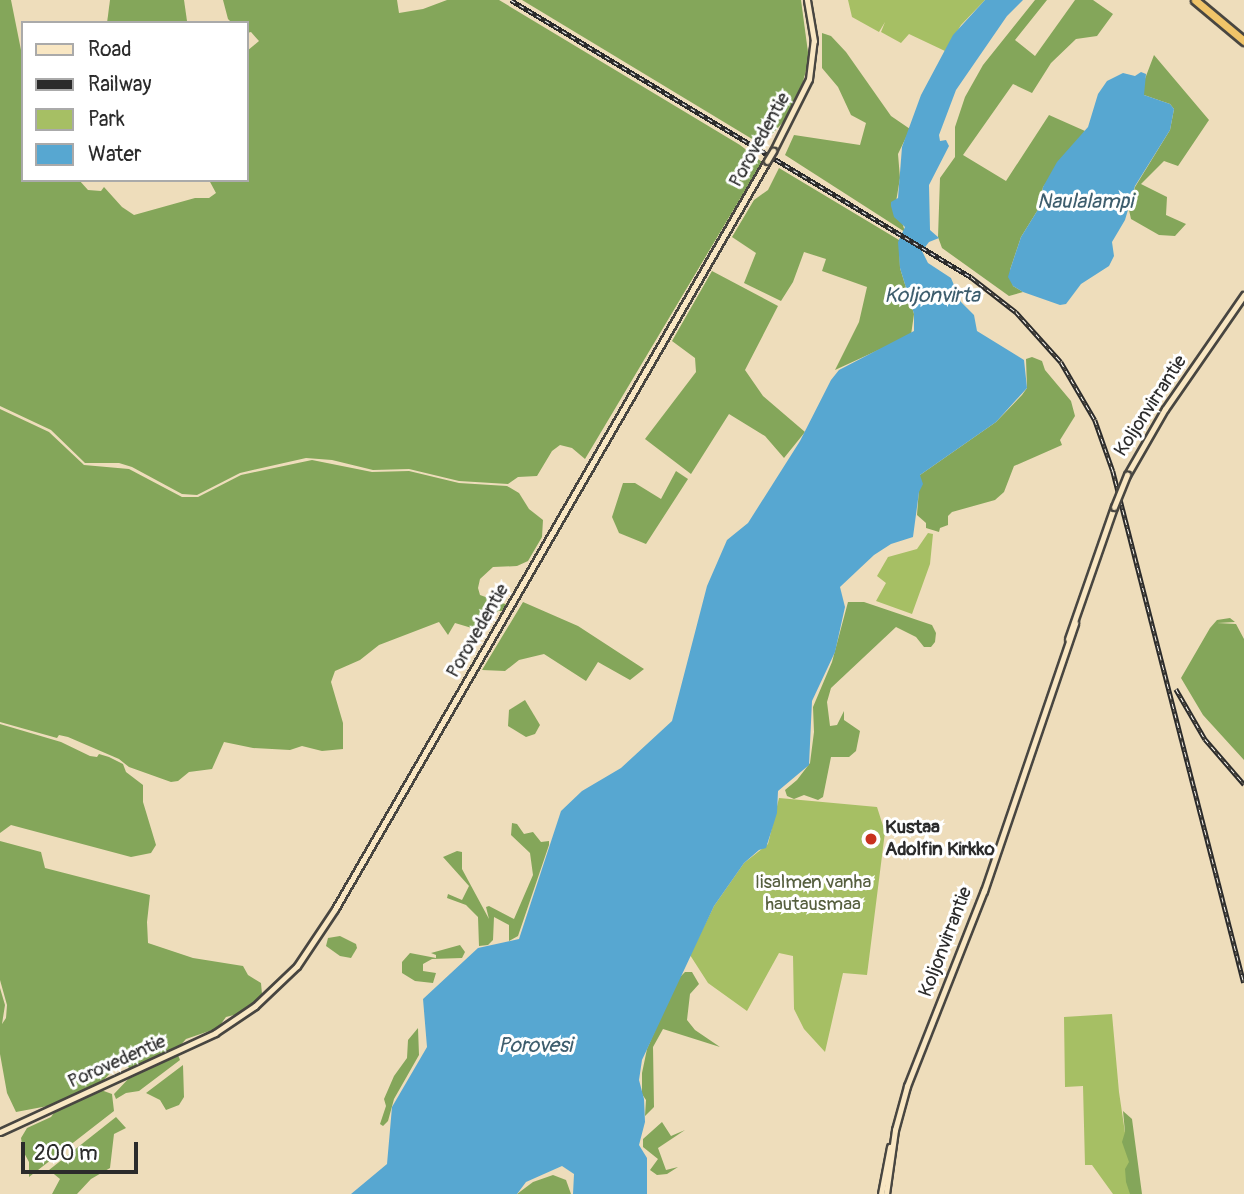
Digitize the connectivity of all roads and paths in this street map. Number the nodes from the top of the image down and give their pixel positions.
1 (807, 0) edge
2 (1195, 0) edge
3 (1244, 41) edge
4 (1244, 295) edge
5 (0, 1132) edge
6 (884, 1194) edge

1 - 5 street, Porovedentie, bridge
2 - 3 highway
4 - 6 street, Koljonvirrantie, bridge

